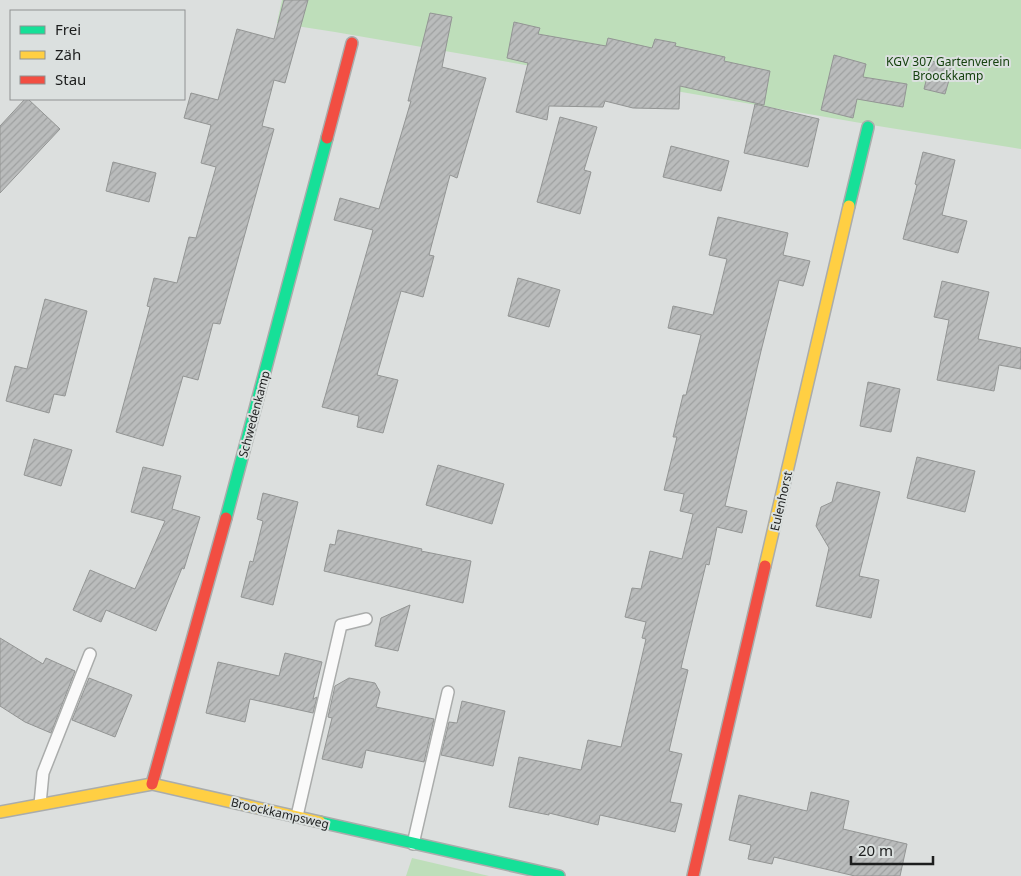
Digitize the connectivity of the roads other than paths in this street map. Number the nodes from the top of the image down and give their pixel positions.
1 (352, 43) dead end
2 (868, 127) dead end
3 (366, 619) dead end
4 (90, 654) dead end
5 (448, 692) dead end
6 (152, 784) junction
7 (40, 804) junction
8 (0, 812) edge
9 (297, 816) junction
10 (413, 844) junction
11 (560, 876) edge
12 (693, 876) edge

1 - 6 street, Schwedenkamp
2 - 12 street, Eulenhorst
3 - 9 lane
4 - 7 lane
5 - 10 lane
6 - 7 street, Broockkampsweg
6 - 9 street, Broockkampsweg
7 - 8 street, Broockkampsweg
9 - 10 street, Broockkampsweg
10 - 11 street, Broockkampsweg

